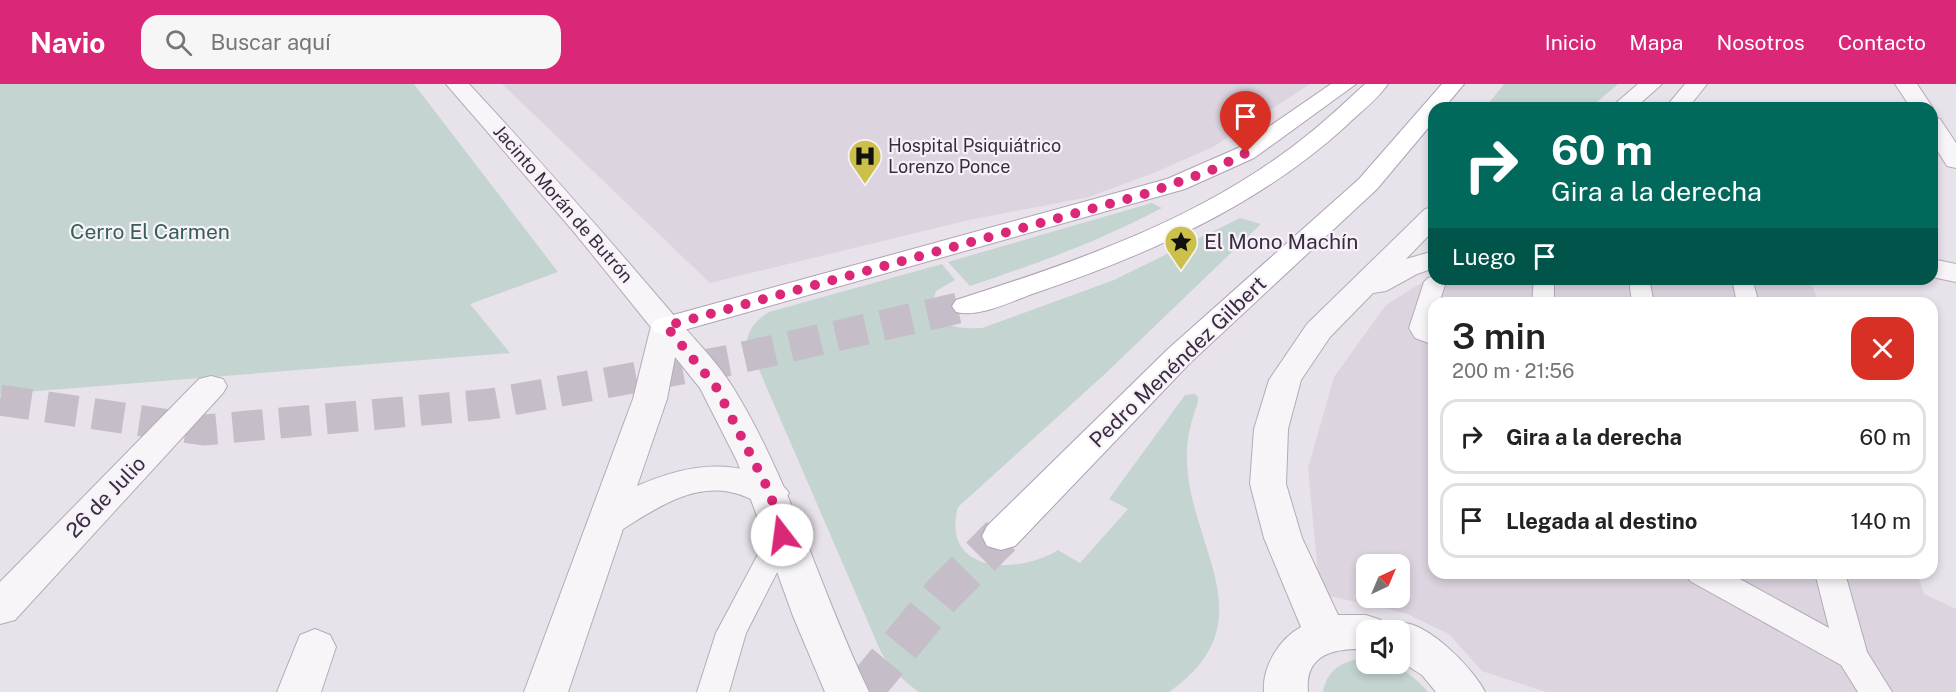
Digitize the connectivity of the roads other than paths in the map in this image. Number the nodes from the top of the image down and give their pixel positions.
1 (457, 84) edge
2 (1345, 84) edge
3 (1377, 84) edge
4 (1453, 84) edge
5 (1651, 84) edge
6 (1696, 84) edge
7 (1906, 84) edge
8 (1438, 102) edge
9 (1628, 102) edge
10 (1681, 102) edge
11 (1918, 102) edge
12 (1428, 113) edge
13 (1938, 132) edge
14 (1956, 161) edge
15 (1428, 221) edge
16 (1428, 270) edge
17 (1428, 297) edge
18 (967, 306) tunnel mouth
19 (1334, 313) junction
20 (666, 326) junction
21 (1428, 335) edge
22 (211, 386) dead end
23 (770, 493) junction
24 (608, 520) junction
25 (782, 535) junction
26 (1001, 536) tunnel mouth
27 (1715, 579) edge
28 (1832, 579) edge
29 (0, 608) edge
30 (1356, 631) edge
31 (1325, 634) junction
32 (1410, 646) edge
33 (315, 647) dead end
34 (1852, 656) junction
35 (299, 692) edge
36 (546, 692) edge
37 (713, 692) edge
38 (848, 692) edge
39 (1286, 692) edge
40 (1463, 692) edge
41 (1876, 692) edge

1 - 20 street, Jacinto Morán de Butrón
2 - 20 main road
3 - 18 main road
4 - 8 main road, Pedro Menéndez Gilbert
5 - 9 street
6 - 10 street
7 - 11 street
12 - 26 main road, Pedro Menéndez Gilbert
13 - 14 street
15 - 19 street
16 - 19 street
17 - 21 lane
19 - 31 street
20 - 23 street, Jacinto Morán de Butrón
20 - 24 street
22 - 29 street, 26 de Julio
23 - 24 street
23 - 25 street, Jacinto Morán de Butrón
24 - 36 street
25 - 37 lane
25 - 38 street, Jacinto Morán de Butrón
27 - 34 lane
28 - 34 lane
30 - 31 street
31 - 39 street
32 - 40 street
33 - 35 street
34 - 41 lane

